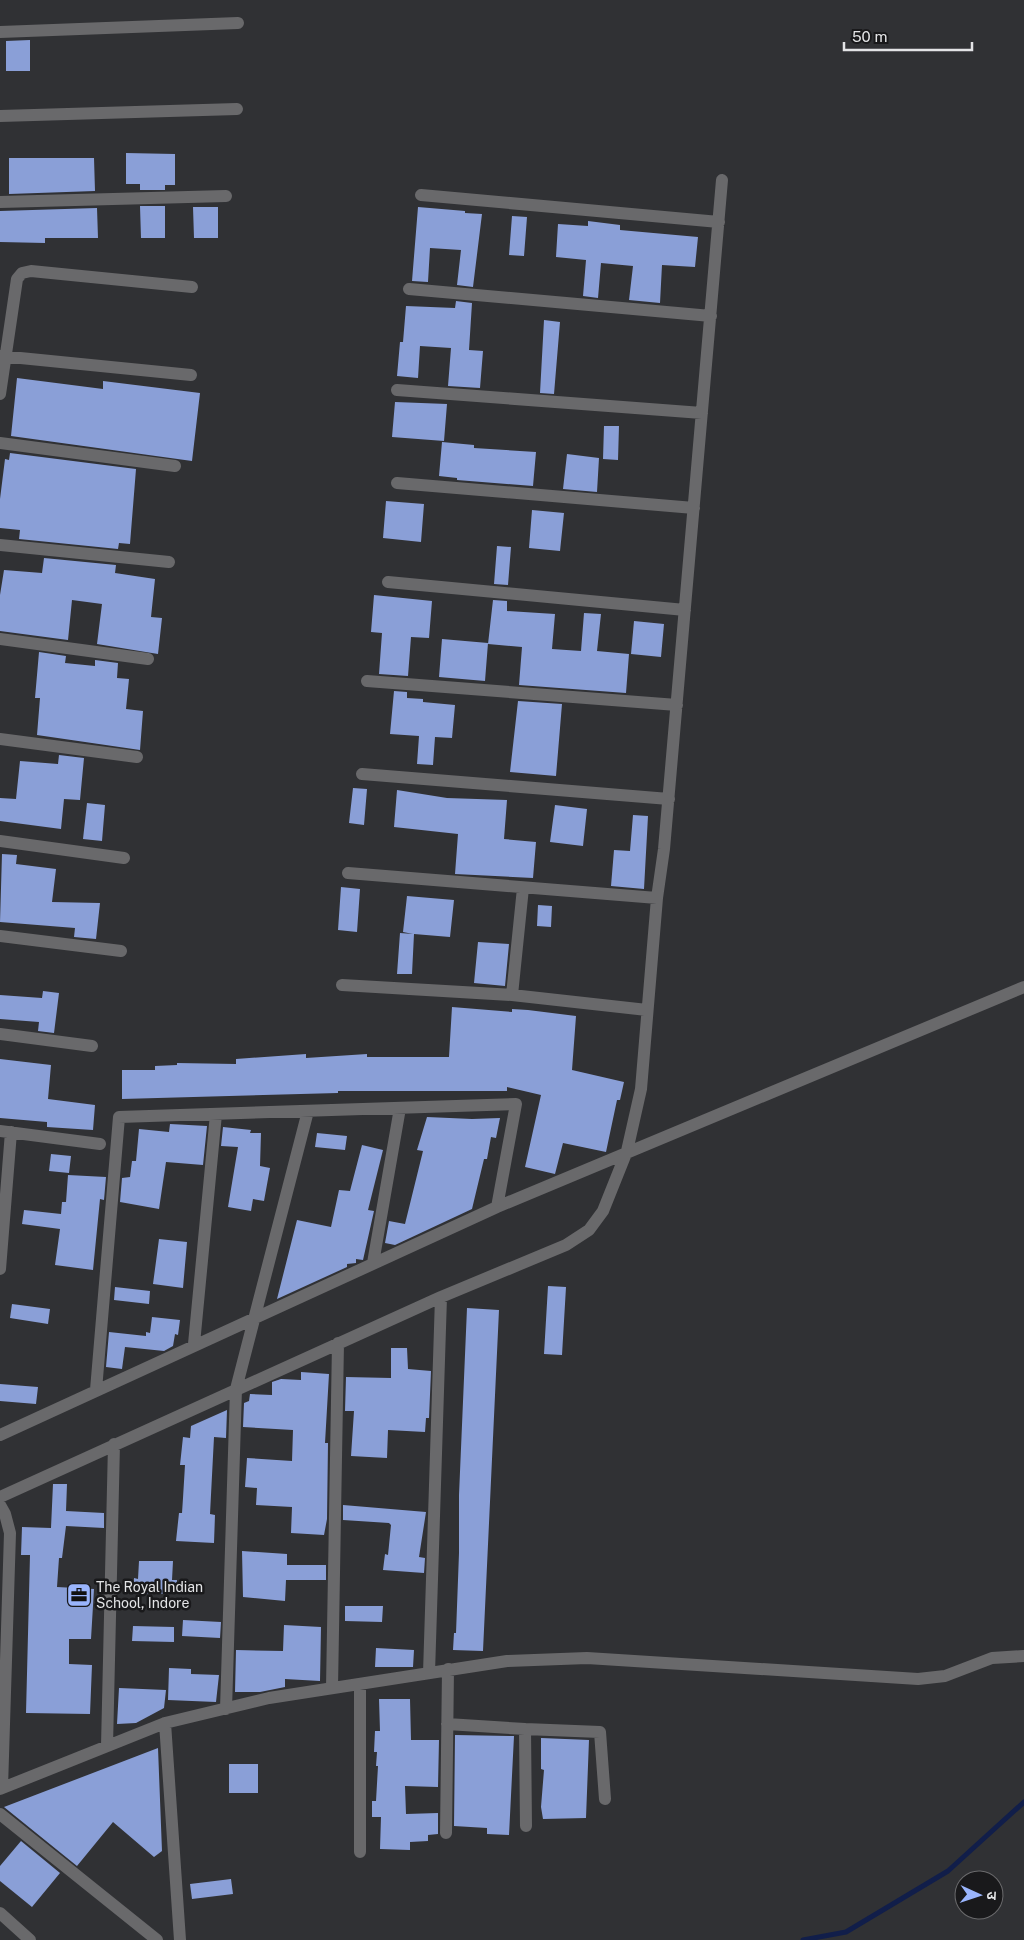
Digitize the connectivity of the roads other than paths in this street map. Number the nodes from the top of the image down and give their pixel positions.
1 (238, 23) dead end
2 (0, 32) edge
3 (238, 109) dead end
4 (0, 116) edge
5 (722, 180) dead end
6 (421, 195) dead end
7 (226, 196) dead end
8 (0, 202) edge
9 (719, 222) junction
10 (192, 288) dead end
11 (410, 289) dead end
12 (710, 316) junction
13 (2, 356) edge
14 (192, 375) dead end
15 (397, 390) dead end
16 (0, 394) edge
17 (702, 413) junction
18 (0, 443) edge
19 (175, 466) dead end
20 (397, 483) dead end
21 (694, 508) junction
22 (0, 545) edge
23 (169, 562) dead end
24 (388, 582) dead end
25 (685, 610) junction
26 (0, 639) edge
27 (148, 659) dead end
28 (367, 681) dead end
29 (677, 704) junction
30 (0, 739) edge
31 (137, 757) dead end
32 (362, 774) dead end
33 (669, 799) junction
34 (0, 841) edge
35 (124, 858) dead end
36 (348, 873) dead end
37 (523, 888) junction
38 (656, 898) junction
39 (0, 936) edge
40 (121, 951) dead end
41 (342, 985) dead end
42 (1024, 987) edge
43 (512, 995) junction
44 (647, 1010) junction
45 (0, 1034) edge
46 (92, 1046) dead end
47 (400, 1108) junction
48 (308, 1111) junction
49 (216, 1114) junction
50 (6, 1131) edge
51 (100, 1144) dead end
52 (627, 1151) junction
53 (497, 1207) junction
54 (373, 1263) junction
55 (0, 1269) edge
56 (441, 1297) junction
57 (256, 1316) junction
58 (338, 1343) junction
59 (194, 1344) junction
60 (96, 1390) junction
61 (236, 1390) junction
62 (0, 1435) edge
63 (114, 1444) junction
64 (0, 1497) edge
65 (0, 1505) edge
66 (1024, 1656) edge
67 (448, 1669) junction
68 (429, 1673) junction
69 (360, 1684) junction
70 (332, 1688) junction
71 (226, 1708) junction
72 (165, 1724) junction
73 (447, 1724) junction
74 (524, 1729) junction
75 (108, 1746) junction
76 (1, 1789) edge
77 (605, 1799) dead end
78 (0, 1814) edge
79 (526, 1826) dead end
80 (446, 1833) dead end
81 (360, 1852) dead end
82 (0, 1914) edge
83 (30, 1940) edge
84 (157, 1940) edge
85 (180, 1940) edge

1 - 2 street
3 - 4 street
5 - 9 street
6 - 9 street
7 - 8 street
9 - 12 street
10 - 13 street
11 - 12 street
12 - 17 street
13 - 14 street
13 - 16 street
15 - 17 street
17 - 21 street
18 - 19 street
20 - 21 street
21 - 25 street
22 - 23 street
24 - 25 street
25 - 29 street
26 - 27 street
28 - 29 street
29 - 33 street
30 - 31 street
32 - 33 street
33 - 38 street
34 - 35 street
36 - 37 street
37 - 38 street
37 - 43 street
38 - 44 street
39 - 40 street
41 - 43 street
42 - 52 street
43 - 44 street
44 - 52 street
45 - 46 street
47 - 48 street
47 - 53 street
47 - 54 street
48 - 49 street
48 - 57 street
49 - 59 street
49 - 60 street
50 - 51 street
50 - 55 street
52 - 53 street
52 - 56 street
53 - 54 street
54 - 57 street
56 - 58 street
56 - 68 street
57 - 59 street
57 - 61 street
58 - 61 street
58 - 70 street
59 - 60 street
60 - 62 street
61 - 63 street
61 - 71 street
63 - 64 street
63 - 75 street
65 - 76 street
66 - 67 street
67 - 68 street
67 - 73 street
68 - 69 street
69 - 70 street
69 - 81 street
70 - 71 street
71 - 72 street
72 - 75 street
72 - 85 street
73 - 74 street
73 - 80 street
74 - 77 street
74 - 79 street
75 - 76 street
78 - 84 street
82 - 83 street

